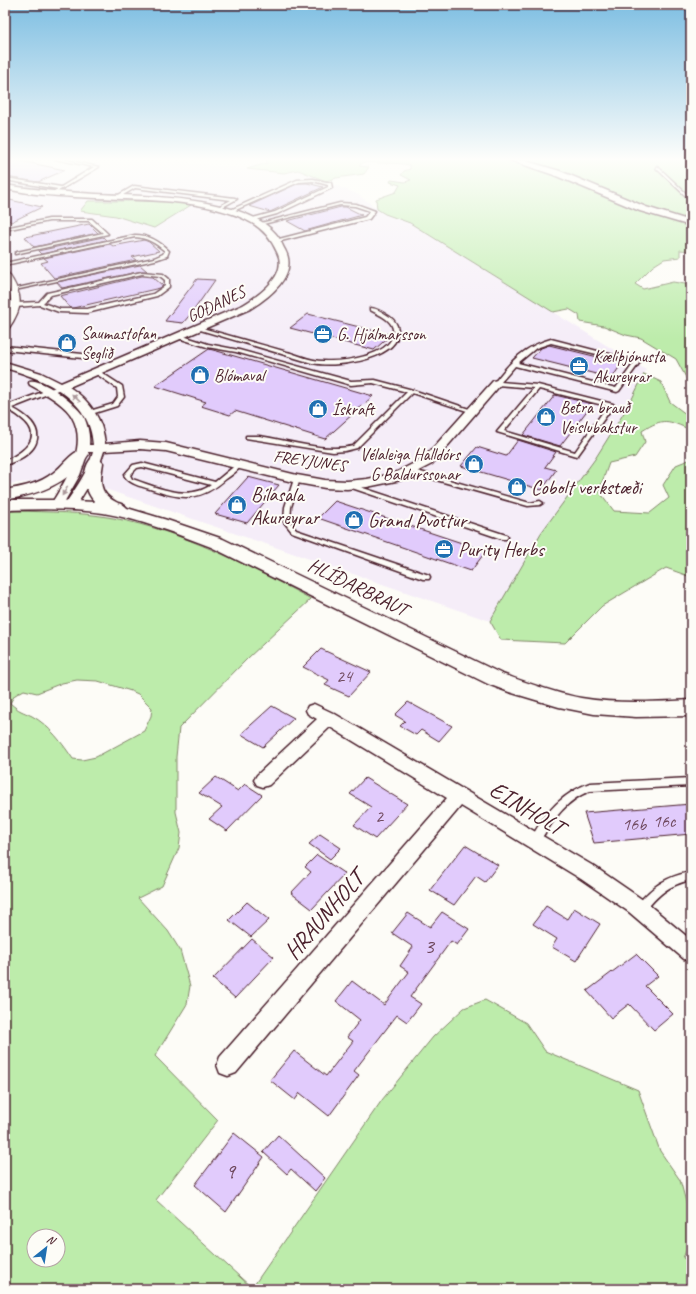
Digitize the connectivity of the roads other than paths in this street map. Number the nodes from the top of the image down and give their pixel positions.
1 (247, 218) edge
2 (257, 218) edge
3 (282, 218) edge
4 (365, 218) edge
5 (673, 218) edge
6 (251, 220) junction
7 (259, 224) junction
8 (691, 224) edge
9 (5, 229) edge
10 (277, 241) junction
11 (17, 253) dead end
12 (5, 264) edge
13 (5, 276) edge
14 (15, 289) junction
15 (40, 303) junction
16 (11, 310) edge
17 (372, 310) dead end
18 (5, 326) edge
19 (200, 330) junction
20 (180, 337) junction
21 (5, 348) edge
22 (92, 357) dead end
23 (515, 364) junction
24 (5, 365) edge
25 (97, 372) junction
26 (5, 374) edge
27 (497, 383) junction
28 (61, 386) junction
29 (538, 387) junction
30 (411, 391) junction
31 (48, 392) junction
32 (6, 407) edge
33 (472, 411) junction
34 (90, 412) junction
35 (78, 417) junction
36 (248, 437) dead end
37 (82, 451) junction
38 (97, 455) junction
39 (5, 463) edge
40 (239, 465) junction
41 (410, 472) junction
42 (298, 480) junction
43 (215, 484) junction
44 (347, 485) junction
45 (5, 495) edge
46 (540, 503) dead end
47 (5, 505) edge
48 (63, 506) junction
49 (143, 518) junction
50 (504, 538) dead end
51 (426, 577) dead end
52 (691, 708) edge
53 (263, 780) dead end
54 (691, 782) edge
55 (459, 796) junction
56 (535, 841) junction
57 (691, 876) edge
58 (640, 909) junction
59 (691, 952) edge
60 (228, 1065) dead end

1 - 6 street, GOÐANES
2 - 6 lane
3 - 7 lane
4 - 10 lane
5 - 8 street
6 - 7 street, GOÐANES
7 - 10 street, GOÐANES
9 - 11 lane
10 - 19 street, GOÐANES
12 - 14 lane
13 - 14 street
14 - 16 street
15 - 15 lane
15 - 16 lane
16 - 18 street
17 - 19 lane
19 - 20 street, GOÐANES
20 - 25 street, GOÐANES
20 - 30 lane
21 - 22 lane
23 - 23 lane
23 - 27 lane
24 - 28 street
25 - 28 street, GOÐANES
25 - 34 lane
26 - 31 street
27 - 29 lane
27 - 33 street, FREYJUNES
28 - 31 lane
34 -> 28 street
29 - 29 lane
30 - 33 lane
30 - 36 lane
31 - 32 lane
31 - 35 street
32 - 39 lane
33 - 41 street, FREYJUNES
34 - 35 lane
34 - 38 street
35 - 37 street
37 - 38 street, FREYJUNES
37 - 45 street
37 -> 48 street
38 - 40 street, FREYJUNES
38 - 48 street
38 - 49 street
40 - 42 street, FREYJUNES
40 - 43 lane
41 - 44 street, FREYJUNES
41 - 46 lane
42 - 44 street, FREYJUNES
42 - 51 lane
43 - 43 lane
44 - 50 lane
47 - 48 street, HLÍÐARBRAUT
48 - 49 street, HLÍÐARBRAUT
49 - 52 street, HLÍÐARBRAUT
53 - 55 street, EINHOLT
54 - 56 lane
55 - 56 street, EINHOLT
55 - 60 street, HRAUNHOLT
56 - 58 street, EINHOLT
57 - 58 lane
58 - 59 street, EINHOLT

